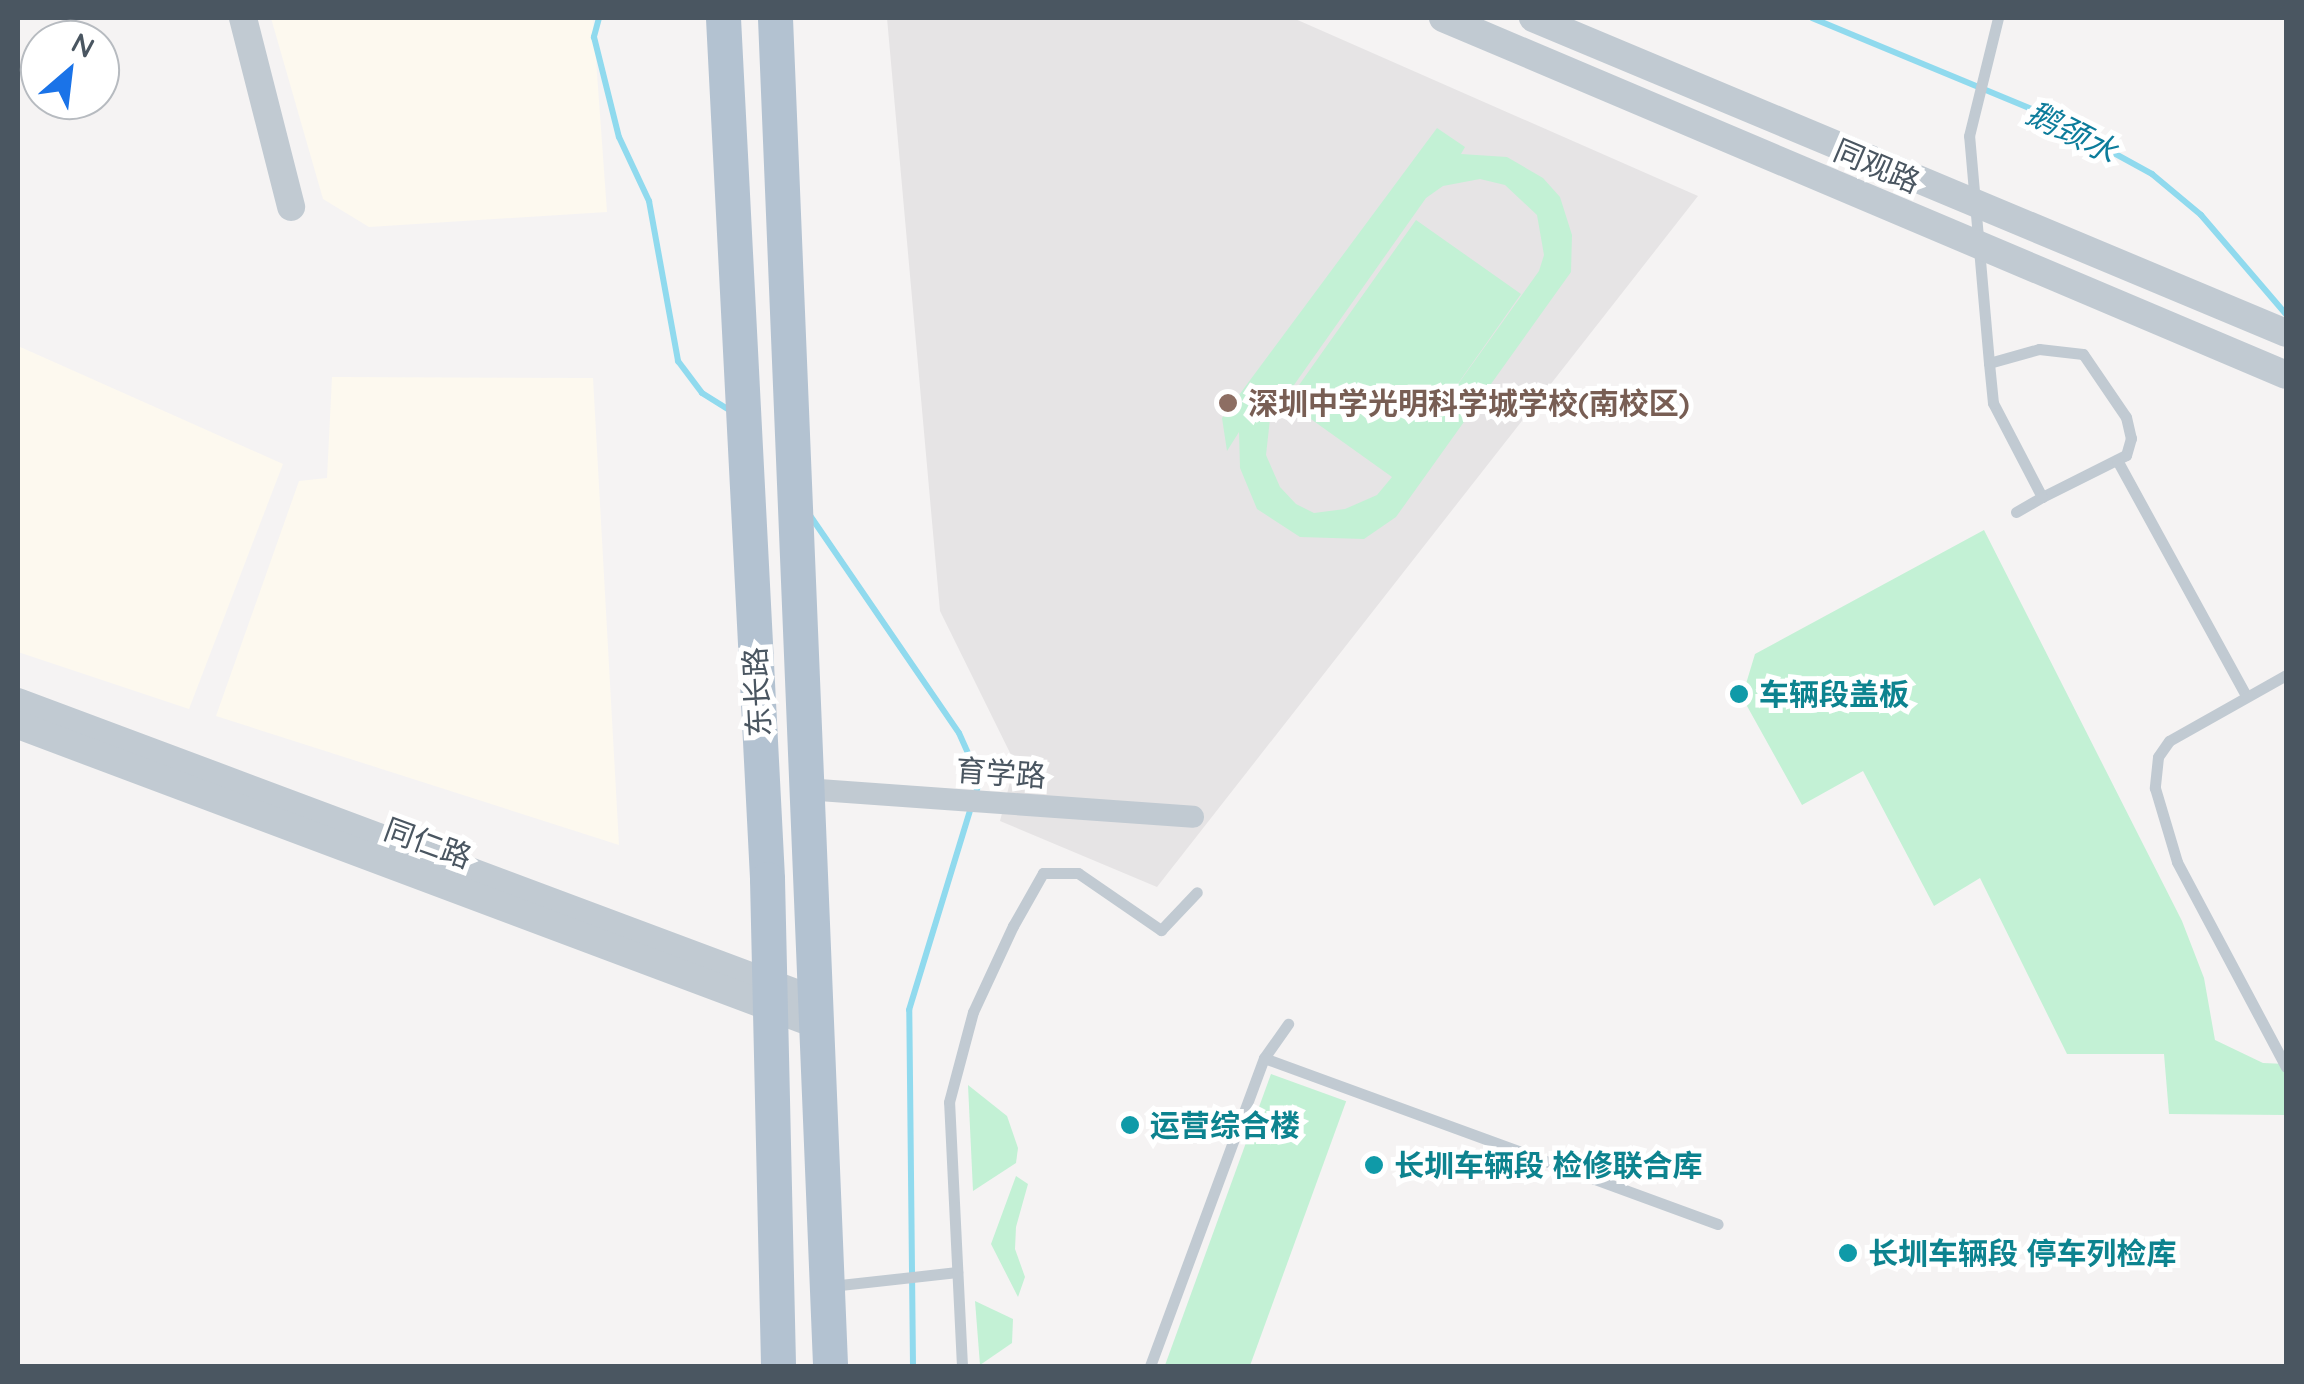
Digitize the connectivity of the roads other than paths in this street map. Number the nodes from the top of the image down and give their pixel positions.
1 (243, 18) edge
2 (723, 18) edge
3 (775, 18) edge
4 (1443, 18) edge
5 (1533, 18) edge
6 (1998, 18) edge
7 (292, 207) dead end
8 (2286, 333) edge
9 (1989, 362) junction
10 (2286, 375) edge
11 (2117, 460) junction
12 (2042, 497) junction
13 (2016, 512) dead end
14 (2286, 675) edge
15 (2246, 696) junction
16 (18, 702) edge
17 (18, 725) edge
18 (805, 789) junction
19 (1193, 817) dead end
20 (1196, 892) dead end
21 (579, 923) junction
22 (769, 996) junction
23 (815, 1012) junction
24 (1288, 1024) dead end
25 (1264, 1058) junction
26 (2286, 1068) edge
27 (1718, 1224) dead end
28 (957, 1272) junction
29 (827, 1286) junction
30 (778, 1366) edge
31 (830, 1366) edge
32 (962, 1366) edge
33 (1150, 1366) edge

1 - 7 street
2 - 22 main road, 东长路
3 - 18 main road, 东长路
4 - 10 street, 同观路, bridge
5 - 8 street, 同观路, bridge
6 - 9 lane
9 - 11 lane
9 - 12 lane
11 - 12 lane
11 - 15 lane
12 - 13 lane
14 - 15 lane
15 - 26 lane
16 - 21 street, 同仁路
17 - 21 street, 同仁路
18 - 19 street, 育学路
18 - 23 main road, 东长路
20 - 28 lane
21 - 22 street, 同仁路
22 - 23 street, 同仁路
22 - 30 main road, 东长路
23 - 29 main road, 东长路
24 - 25 lane
25 - 27 lane
25 - 33 lane
28 - 29 lane
28 - 32 lane
29 - 31 main road, 东长路

